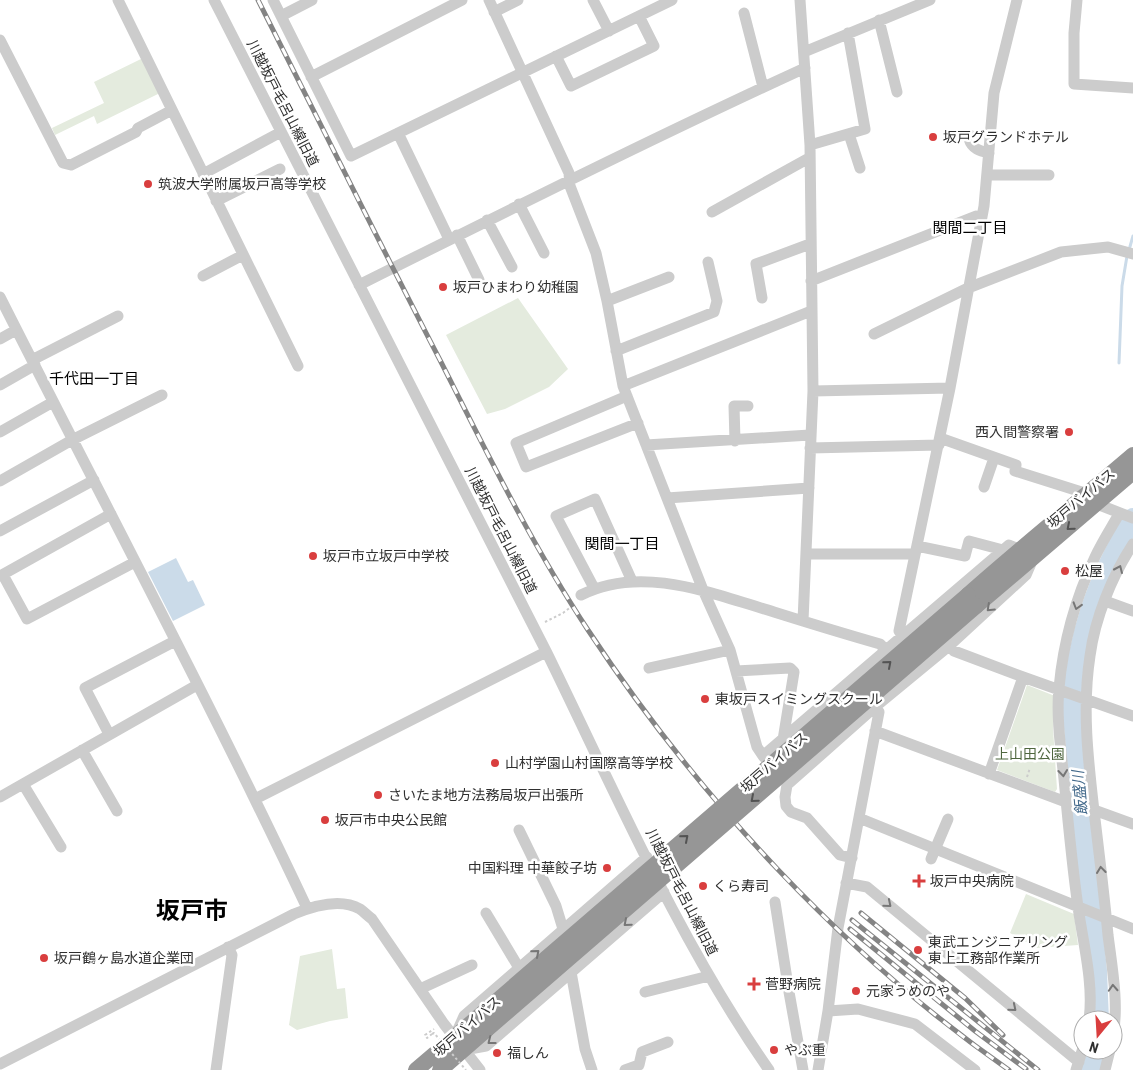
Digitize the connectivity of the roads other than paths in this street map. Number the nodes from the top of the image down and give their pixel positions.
1 (118, 0) edge
2 (214, 0) edge
3 (273, 0) edge
4 (312, 0) edge
5 (462, 0) edge
6 (489, 0) edge
7 (518, 0) edge
8 (594, 0) edge
9 (669, 0) edge
10 (800, 0) edge
11 (1017, 0) edge
12 (1077, 0) edge
13 (926, 1) edge
14 (494, 12) junction
15 (744, 13) dead end
16 (281, 16) junction
17 (638, 16) junction
18 (879, 20) junction
19 (609, 31) junction
20 (848, 33) junction
21 (0, 40) edge
22 (804, 52) junction
23 (556, 56) junction
24 (806, 68) junction
25 (522, 72) junction
26 (311, 77) junction
27 (764, 87) junction
28 (1133, 88) edge
29 (897, 92) dead end
30 (172, 110) junction
31 (991, 130) junction
32 (281, 132) junction
33 (398, 133) junction
34 (849, 134) junction
35 (810, 145) junction
36 (989, 153) junction
37 (809, 158) junction
38 (860, 168) dead end
39 (280, 169) dead end
40 (203, 174) junction
41 (988, 175) junction
42 (1049, 175) dead end
43 (570, 179) junction
44 (216, 201) junction
45 (519, 204) junction
46 (712, 212) dead end
47 (981, 218) junction
48 (487, 220) junction
49 (453, 237) junction
50 (810, 244) junction
51 (544, 253) dead end
52 (1133, 254) edge
53 (243, 255) junction
54 (708, 262) dead end
55 (512, 267) dead end
56 (203, 276) dead end
57 (668, 277) dead end
58 (479, 280) dead end
59 (810, 281) junction
60 (359, 285) junction
61 (968, 288) junction
62 (0, 297) edge
63 (762, 298) dead end
64 (607, 301) junction
65 (811, 311) junction
66 (118, 316) dead end
67 (16, 330) junction
68 (874, 334) dead end
69 (0, 339) edge
70 (616, 351) junction
71 (34, 363) junction
72 (298, 366) dead end
73 (0, 385) edge
74 (950, 388) junction
75 (813, 390) junction
76 (625, 391) junction
77 (162, 395) dead end
78 (53, 402) junction
79 (748, 406) dead end
80 (638, 423) junction
81 (0, 432) edge
82 (810, 435) junction
83 (72, 440) junction
84 (735, 441) junction
85 (940, 442) junction
86 (646, 445) junction
87 (810, 448) junction
88 (1133, 454) edge
89 (994, 458) junction
90 (1133, 472) edge
91 (94, 480) junction
92 (0, 482) edge
93 (984, 487) dead end
94 (809, 488) junction
95 (668, 498) junction
96 (1092, 499) junction
97 (111, 514) junction
98 (1125, 516) edge
99 (0, 531) edge
100 (1133, 544) edge
101 (1011, 549) junction
102 (916, 550) junction
103 (807, 554) junction
104 (1033, 559) junction
105 (135, 562) junction
106 (1, 576) edge
107 (632, 582) junction
108 (594, 588) junction
109 (703, 590) junction
110 (581, 595) road end
111 (972, 601) junction
112 (1105, 601) junction
113 (1133, 611) edge
114 (803, 621) junction
115 (902, 636) junction
116 (175, 641) junction
117 (949, 646) junction
118 (730, 650) junction
119 (886, 650) junction
120 (546, 652) junction
121 (649, 668) dead end
122 (864, 669) junction
123 (736, 670) junction
124 (1023, 677) junction
125 (197, 685) junction
126 (1060, 691) junction
127 (886, 698) junction
128 (1083, 699) junction
129 (875, 707) junction
130 (1133, 716) edge
131 (875, 731) junction
132 (109, 734) junction
133 (783, 740) junction
134 (82, 750) junction
135 (763, 756) junction
136 (989, 774) junction
137 (23, 784) junction
138 (787, 785) junction
139 (0, 798) edge
140 (255, 799) junction
141 (1066, 802) junction
142 (1094, 810) junction
143 (117, 811) dead end
144 (860, 818) junction
145 (948, 819) dead end
146 (1133, 824) edge
147 (519, 830) dead end
148 (61, 848) dead end
149 (647, 858) junction
150 (852, 858) junction
151 (931, 860) dead end
152 (846, 882) junction
153 (664, 892) junction
154 (775, 902) dead end
155 (307, 908) junction
156 (1081, 908) junction
157 (486, 913) dead end
158 (1104, 918) junction
159 (563, 929) junction
160 (1133, 929) edge
161 (228, 947) junction
162 (472, 965) dead end
163 (519, 968) junction
164 (571, 972) junction
165 (709, 976) junction
166 (420, 989) junction
167 (645, 992) dead end
168 (1090, 1010) edge
169 (1114, 1010) edge
170 (828, 1011) junction
171 (668, 1042) dead end
172 (459, 1044) junction
173 (0, 1064) edge
174 (1078, 1066) edge
175 (216, 1070) edge
176 (416, 1070) edge
177 (440, 1070) edge
178 (480, 1070) edge
179 (592, 1070) edge
180 (625, 1070) edge
181 (768, 1070) edge
182 (803, 1070) edge
183 (818, 1070) edge
184 (975, 1070) edge

1 - 30 street
2 - 32 street, 川越坂戸毛呂山線旧道
3 - 16 street
4 - 16 street
5 - 26 street
6 - 14 street
7 - 14 street
8 - 19 street
9 - 17 street
10 - 22 street
11 - 31 street
12 - 28 street
13 - 18 street
14 - 25 street
15 - 27 street
16 - 26 street
17 - 19 street
17 - 23 street
18 - 20 street
18 - 29 street
19 - 23 street
20 - 22 street
20 - 34 street
21 - 30 street
22 - 24 street
23 - 25 street
24 - 27 street
24 - 35 street
25 - 33 street
25 - 43 street
26 - 33 street
27 - 43 street
30 - 40 street
31 - 36 street
31 - 36 street
32 - 40 street
32 - 60 street, 川越坂戸毛呂山線旧道
33 - 49 street
34 - 35 street
34 - 38 street
35 - 37 street
36 - 41 street
37 - 46 street
37 - 50 street
39 - 44 street
40 - 44 street
41 - 42 street
41 - 47 street
43 - 45 street
43 - 64 street
44 - 53 street
45 - 48 street
45 - 51 street
47 - 59 street
47 - 61 street
48 - 49 street
48 - 55 street
49 - 58 street
49 - 60 street
50 - 59 street
50 - 63 street
52 - 61 street
53 - 56 street
53 - 72 street
54 - 70 street
57 - 64 street
59 - 65 street
60 - 120 street, 川越坂戸毛呂山線旧道
61 - 68 street
61 - 74 street
62 - 67 street
64 - 70 street
65 - 75 street
65 - 76 street
66 - 71 street
67 - 69 street
67 - 71 street
70 - 76 street
71 - 73 street
71 - 78 street
74 - 75 street
74 - 85 street
75 - 82 street
76 - 80 street
76 - 80 street
77 - 83 street
78 - 81 street
78 - 83 street
79 - 84 street
80 - 86 street
82 - 84 street
82 - 87 street
83 - 91 street
83 - 92 street
84 - 86 street
85 - 87 street
85 - 89 street
85 - 102 street
86 - 95 street
87 - 94 street
88 - 96 highway, 坂戸バイパス
89 - 93 street
89 - 96 street
90 - 96 highway, 坂戸バイパス
91 - 97 street
91 - 99 street
94 - 95 street
94 - 103 street
95 - 109 street
96 - 98 street
96 - 101 highway, 坂戸バイパス
96 -> 104 highway, 坂戸バイパス
97 - 105 street
97 - 106 street
98 -> 126 street
112 -> 100 street
101 - 102 street
101 - 111 highway, 坂戸バイパス
101 - 115 street
102 - 103 street
102 - 115 street
103 - 114 street
104 - 111 highway, 坂戸バイパス
104 -> 117 street
105 - 106 street
105 - 116 street
107 - 108 street
107 - 108 street
107 - 109 street
108 - 110 street
109 - 114 street
109 - 118 street
111 - 172 highway, 坂戸バイパス, bridge
112 - 113 street
112 - 128 street
114 - 119 street
115 - 119 street
116 - 125 street
116 - 132 street
117 - 124 street
117 - 127 street
118 - 121 street
118 - 123 street
119 - 122 street
120 - 140 street
120 - 149 street, 川越坂戸毛呂山線旧道
122 - 127 street
122 - 133 street
123 - 133 street
123 - 135 street
124 - 126 street
124 - 136 street
125 - 132 street
125 - 140 street
126 - 128 street
126 -> 141 street
127 - 129 street
128 - 130 street
128 - 142 street
129 - 131 street
129 - 138 street
131 - 136 street
131 - 144 street
132 - 134 street
133 - 135 street
134 - 137 street
134 - 143 street
135 - 138 street
136 - 141 street
137 - 139 street
137 - 148 street
138 - 150 street
140 - 155 street
141 - 156 street
142 - 146 street
158 -> 142 street
144 - 150 street
144 - 156 street
145 - 151 street, bridge
147 - 159 street
149 - 153 street, 川越坂戸毛呂山線旧道
149 - 159 street
150 - 152 street
152 - 170 street
152 -> 174 street
153 -> 164 street
153 - 165 street, 川越坂戸毛呂山線旧道
154 - 182 street
155 - 161 street
155 - 166 street
156 - 158 street
156 - 168 street
157 - 163 street
158 - 160 street
169 -> 158 street
163 -> 159 street
161 - 173 street
161 - 175 street
162 - 166 street
163 - 172 street
164 -> 172 street
164 - 179 street
165 - 167 street
165 - 181 street, 川越坂戸毛呂山線旧道
166 - 172 street
170 - 183 street
170 - 184 street
171 - 180 street
172 - 176 highway, 坂戸バイパス
172 - 177 highway, 坂戸バイパス
172 - 178 street

